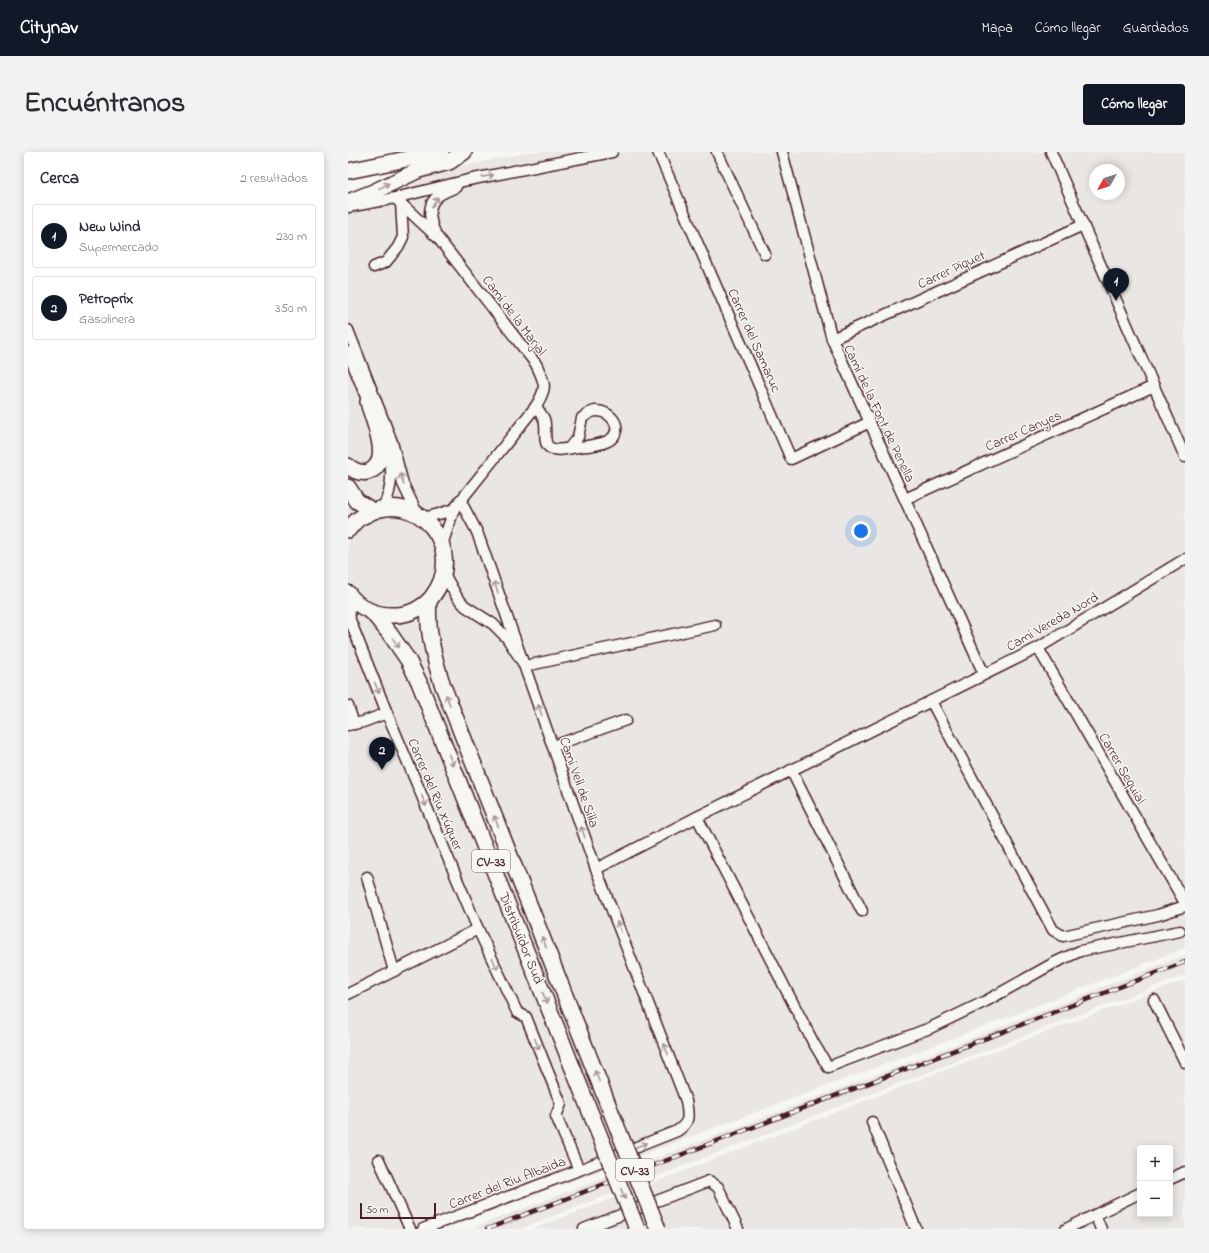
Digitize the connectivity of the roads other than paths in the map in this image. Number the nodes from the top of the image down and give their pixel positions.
1 (442, 152) edge
2 (464, 152) edge
3 (612, 152) edge
4 (658, 152) edge
5 (717, 152) edge
6 (782, 152) edge
7 (1051, 152) edge
8 (348, 171) edge
9 (468, 180) junction
10 (398, 201) junction
11 (348, 202) edge
12 (348, 207) edge
13 (1083, 225) junction
14 (438, 238) junction
15 (765, 254) dead end
16 (374, 267) dead end
17 (348, 330) edge
18 (832, 339) junction
19 (348, 352) edge
20 (1154, 386) junction
21 (368, 402) junction
22 (536, 406) junction
23 (870, 422) junction
24 (569, 448) junction
25 (1185, 457) edge
26 (348, 466) edge
27 (348, 487) edge
28 (905, 499) junction
29 (460, 500) junction
30 (454, 509) junction
31 (377, 510) junction
32 (420, 516) junction
33 (348, 530) edge
34 (442, 545) junction
35 (1185, 559) edge
36 (444, 574) junction
37 (350, 596) edge
38 (429, 601) junction
39 (372, 612) junction
40 (715, 625) dead end
41 (1038, 648) junction
42 (525, 666) junction
43 (984, 674) junction
44 (931, 701) junction
45 (348, 706) edge
46 (387, 713) junction
47 (626, 720) dead end
48 (351, 725) edge
49 (553, 746) junction
50 (791, 770) junction
51 (698, 817) junction
52 (596, 869) junction
53 (367, 877) dead end
54 (1185, 905) edge
55 (862, 911) dead end
56 (478, 929) junction
57 (1180, 931) dead end
58 (394, 971) junction
59 (348, 994) edge
60 (1154, 1000) dead end
61 (1185, 1062) edge
62 (872, 1122) dead end
63 (379, 1160) dead end
64 (579, 1170) junction
65 (1185, 1172) edge
66 (1173, 1178) edge
67 (1137, 1194) edge
68 (1095, 1215) junction
69 (599, 1226) edge
70 (410, 1229) edge
71 (423, 1229) edge
72 (584, 1229) edge
73 (637, 1229) edge
74 (658, 1229) edge
75 (738, 1229) edge
76 (916, 1229) edge
77 (1066, 1229) edge
78 (1101, 1229) edge

1 - 8 highway
11 -> 2 highway
9 -> 3 street
4 - 23 street, Carrer del Samaruc
5 - 15 street
6 - 18 street, Camí de la Font de Penella
7 - 13 street
9 - 10 street
14 -> 9 street, Camí de la Marjal
10 - 12 street
10 - 14 street, Camí de la Marjal
10 - 16 street
13 - 18 street, Carrer Piquet
13 - 20 street
14 - 22 street, Camí de la Marjal
32 -> 17 street, CV-33
18 - 23 street, Camí de la Font de Penella
19 - 21 street
20 - 25 street
20 - 28 street, Carrer Canyes
21 - 26 highway
21 - 31 street
22 - 24 street
22 - 29 street, Camí de la Marjal
23 - 28 street, Camí de la Font de Penella
24 - 24 street
27 - 31 highway
28 - 43 street, Camí de la Font de Penella
29 - 30 street, Camí de la Marjal
42 -> 29 street, Camí Vell de Silla
30 - 32 street
30 - 34 street, Camí de la Marjal
31 - 32 highway, CV-33
31 - 33 highway
32 - 34 highway, CV-33
34 - 36 highway, CV-33
35 - 41 street, Camí Vereda Nord
36 - 38 highway, CV-33
36 - 42 street
37 - 39 highway, CV-33
37 -> 46 street, Carrer del Riu Xúquer
38 - 39 highway, CV-33
74 -> 38 highway, Distribuïdor Sud / CV-33, bridge
39 -> 73 highway, Distribuïdor Sud / CV-33, bridge
40 - 42 street
41 - 43 street, Camí Vereda Nord
41 - 54 street, Carrer Sequial
49 -> 42 street, Camí Vell de Silla
43 - 44 street, Camí Vereda Nord
44 - 50 street, Camí Vereda Nord
44 - 54 street
45 - 48 street
46 - 48 street
46 -> 56 street, Carrer del Riu Xúquer
47 - 49 street
52 -> 49 street, Camí Vell de Silla
50 - 51 street
50 - 55 street
51 - 52 street
51 - 57 street
64 -> 52 street, Camí Vell de Silla
53 - 58 street
56 - 58 street
56 -> 64 street, Carrer del Riu Xúquer
58 - 59 street
60 - 61 street
62 - 76 street
63 - 70 street
64 - 71 street, Carrer del Riu Albaida
65 - 66 street
67 - 68 street
68 - 77 street
68 - 78 street
69 - 72 street
69 - 75 street

